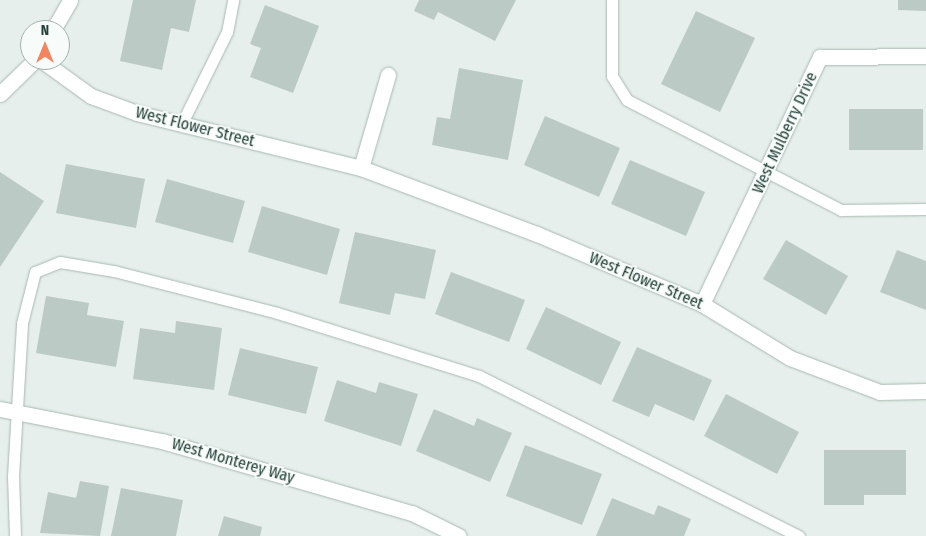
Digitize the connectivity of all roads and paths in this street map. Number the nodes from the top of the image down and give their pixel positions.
1 (70, 0) edge
2 (232, 0) edge
3 (612, 0) edge
4 (59, 20) edge
5 (926, 56) edge
6 (25, 70) edge
7 (55, 70) edge
8 (388, 75) dead end
9 (0, 94) edge
10 (181, 124) junction
11 (361, 168) junction
12 (768, 170) junction
13 (926, 209) edge
14 (702, 304) junction
15 (926, 391) edge
16 (0, 409) edge
17 (16, 412) junction
18 (14, 536) edge
19 (459, 536) edge
20 (799, 536) edge

1 - 4 street
2 - 10 lane
3 - 12 lane
5 - 12 street, West Mulberry Drive
6 - 9 street
7 - 10 street, West Flower Street
8 - 11 street
10 - 11 street, West Flower Street
11 - 14 street, West Flower Street
12 - 13 lane
12 - 14 street, West Mulberry Drive
14 - 15 street, West Flower Street
16 - 17 street, West Monterey Way
17 - 18 lane
17 - 19 street, West Monterey Way
17 - 20 lane

